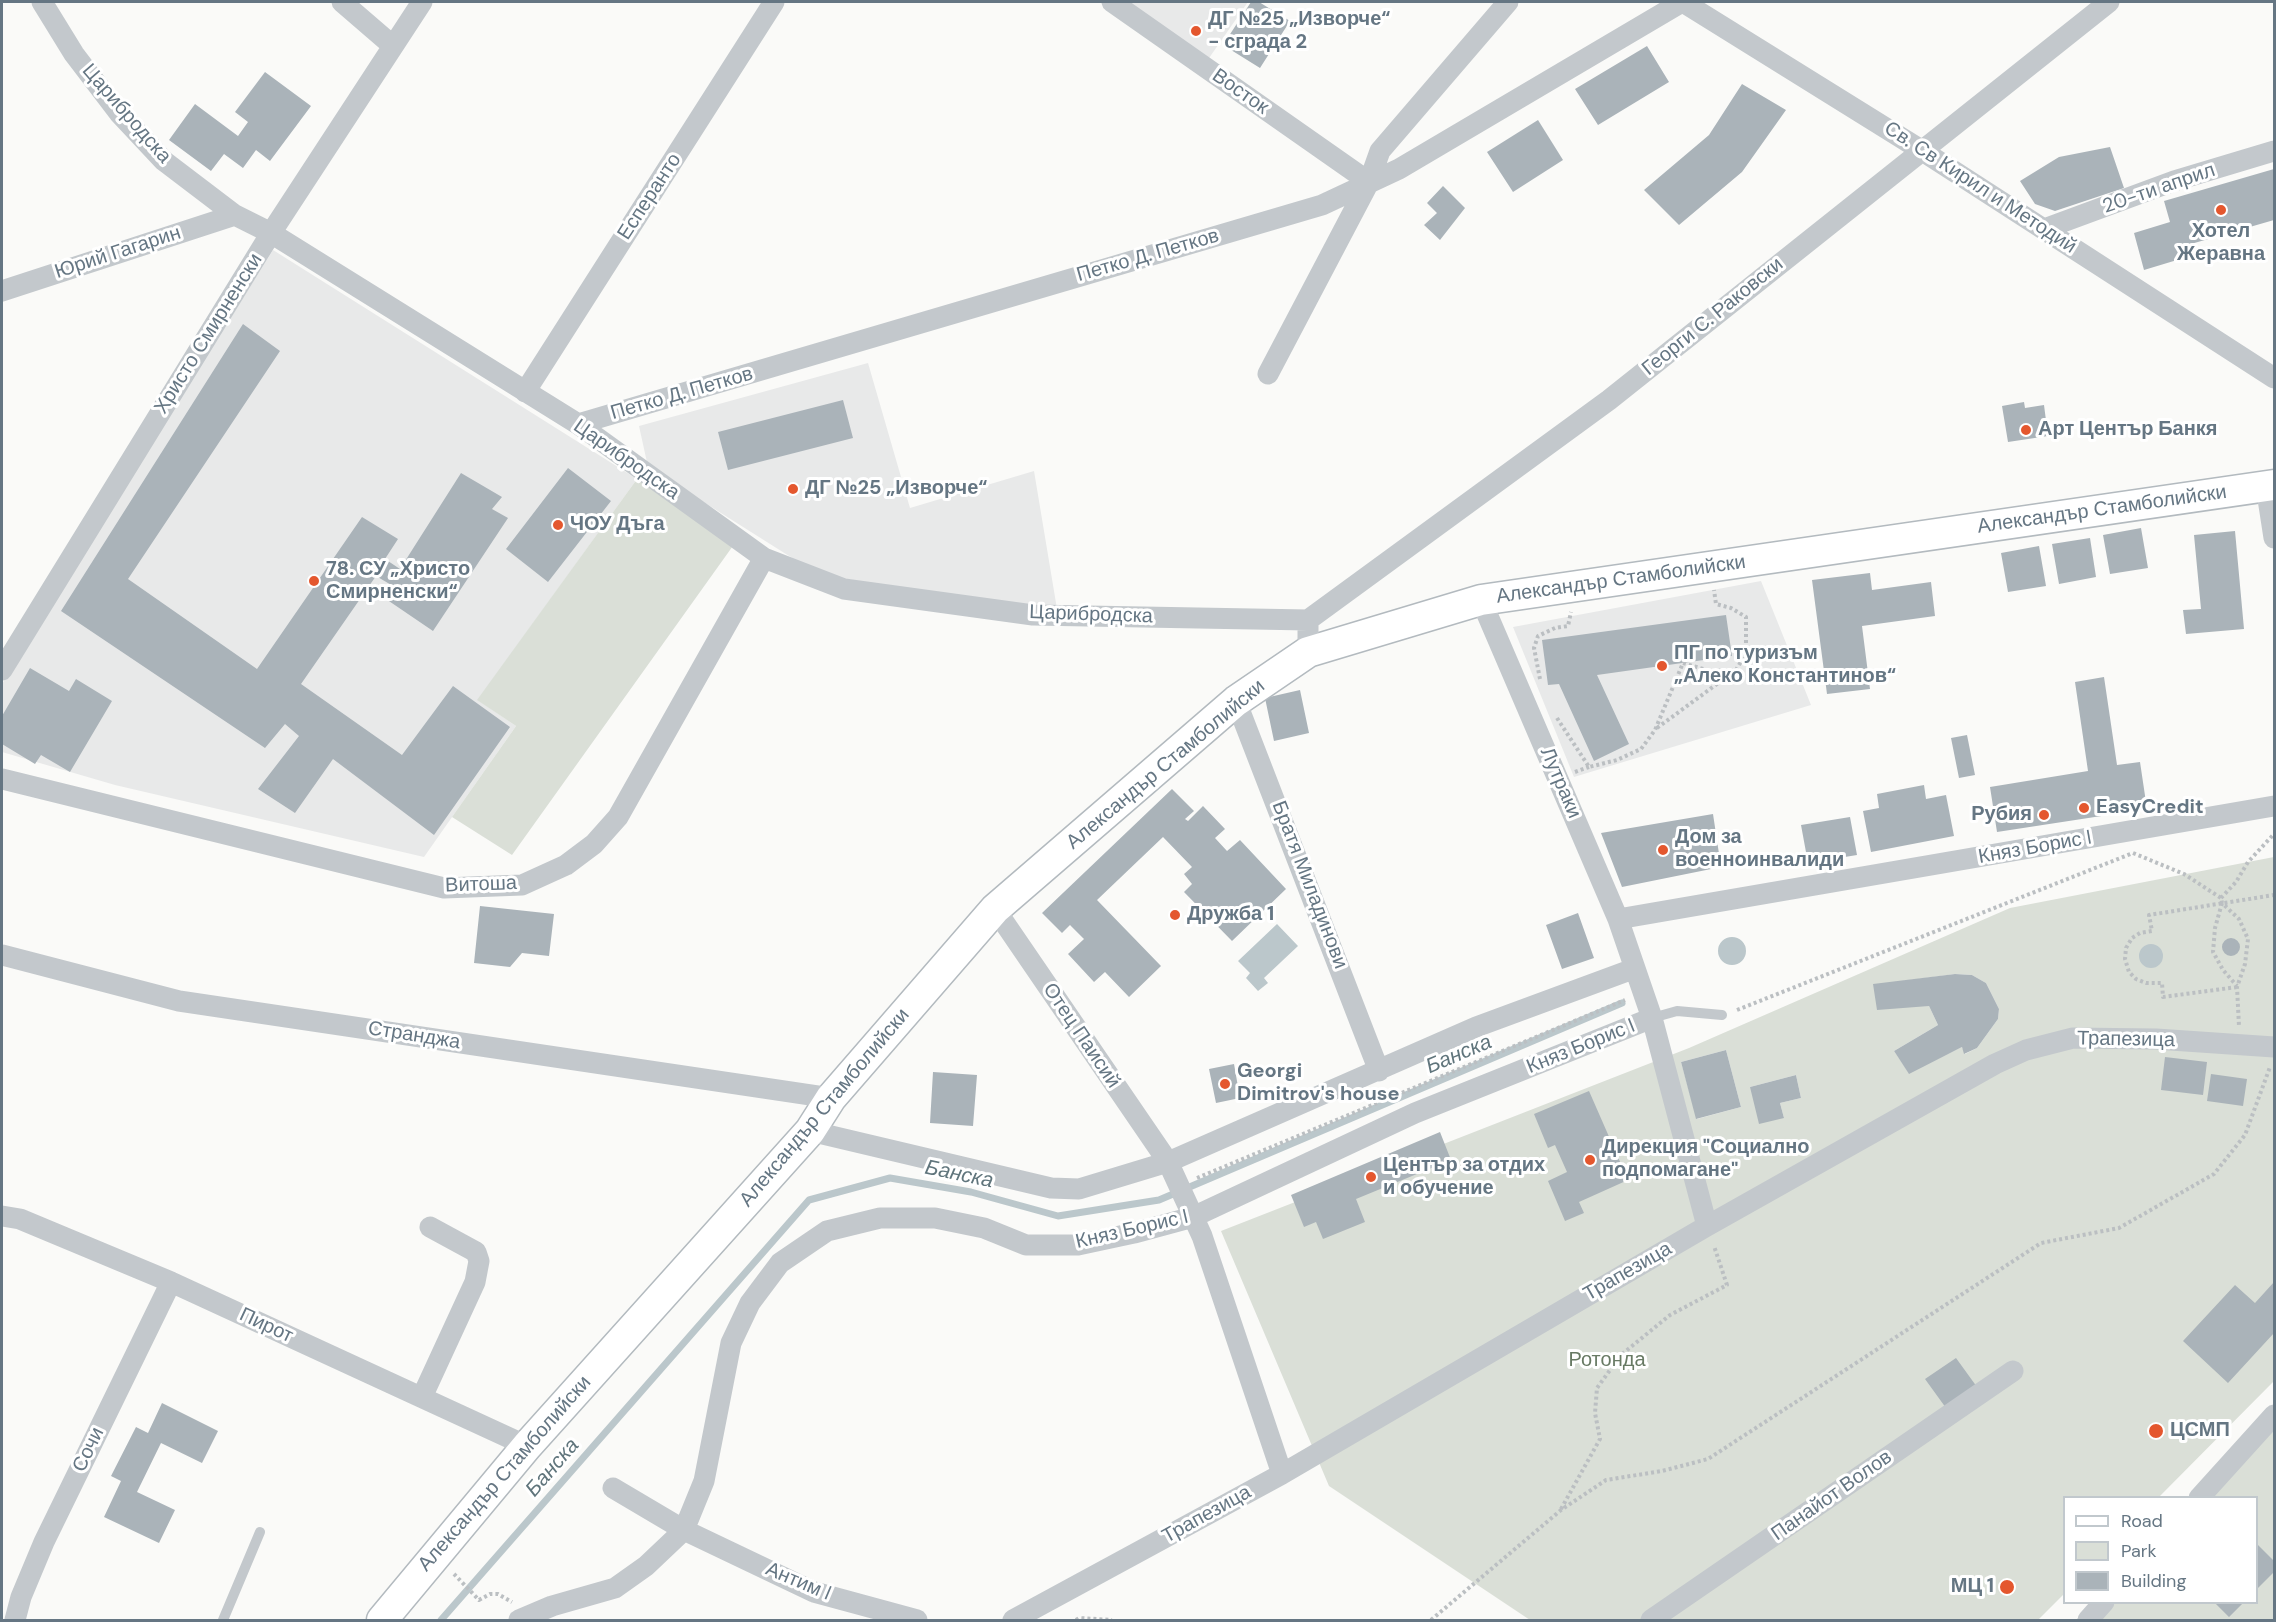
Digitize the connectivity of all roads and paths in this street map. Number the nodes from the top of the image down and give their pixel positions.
1 (42, 2) edge
2 (342, 2) edge
3 (422, 2) edge
4 (774, 2) edge
5 (1112, 2) edge
6 (1508, 2) edge
7 (1683, 2) edge
8 (2109, 2) edge
9 (393, 46) junction
10 (1921, 150) junction
11 (2274, 151) edge
12 (1369, 182) junction
13 (235, 215) junction
14 (2044, 229) junction
15 (271, 233) junction
16 (2, 291) edge
17 (1268, 374) dead end
18 (2274, 378) edge
19 (525, 392) junction
20 (578, 424) junction
21 (2270, 486) edge
22 (2274, 538) edge
23 (764, 558) junction
24 (1713, 586) dead end
25 (1481, 600) junction
26 (1570, 605) dead end
27 (1308, 620) junction
28 (1308, 652) junction
29 (2, 670) edge
30 (1736, 670) junction
31 (1540, 681) dead end
32 (1236, 701) junction
33 (1554, 711) dead end
34 (1655, 730) junction
35 (2, 779) edge
36 (2274, 806) edge
37 (2274, 834) edge
38 (2274, 895) edge
39 (2221, 901) junction
40 (995, 909) junction
41 (1618, 919) junction
42 (2, 955) edge
43 (1633, 969) junction
44 (2237, 987) junction
45 (1626, 999) dead end
46 (1722, 1016) joint
47 (1652, 1018) junction
48 (2241, 1044) junction
49 (2273, 1056) edge
50 (1379, 1071) junction
51 (831, 1098) junction
52 (810, 1131) junction
53 (1178, 1174) junction
54 (1191, 1213) junction
55 (2, 1216) edge
56 (1707, 1226) junction
57 (430, 1227) dead end
58 (171, 1282) junction
59 (2013, 1371) dead end
60 (422, 1397) junction
61 (2274, 1415) edge
62 (527, 1446) junction
63 (1282, 1474) junction
64 (613, 1488) dead end
65 (2200, 1496) edge
66 (1561, 1510) junction
67 (684, 1530) junction
68 (260, 1532) dead end
69 (450, 1570) dead end
70 (2102, 1604) edge
71 (522, 1618) edge
72 (15, 1620) edge
73 (223, 1620) edge
74 (382, 1620) edge
75 (916, 1620) edge
76 (1013, 1620) edge
77 (1076, 1620) edge
78 (1112, 1620) edge
79 (1431, 1620) edge
80 (1651, 1620) edge
81 (2088, 1620) edge

1 - 13 street, Царибродска
2 - 9 street
3 - 9 street, Христо Смирненски
4 - 19 street, Есперанто
5 - 12 street, Восток
6 - 12 street
7 - 10 street, Св. Св Кирил и Методий
7 - 12 street, Петко Д. Петков
8 - 10 street, Георги С. Раковски
9 - 15 street, Христо Смирненски
10 - 14 street, Св. Св Кирил и Методий
10 - 27 street, Георги С. Раковски
11 - 14 street, 20-ти април
12 - 17 street
12 - 20 street, Петко Д. Петков
13 - 15 street, Царибродска
13 - 16 street, Юрий Гагарин
14 - 18 street, Св. Св Кирил и Методий
15 - 19 street, Царибродска
15 - 29 street, Христо Смирненски
19 - 20 street, Царибродска
20 - 23 street, Царибродска
21 - 22 street
21 - 25 street, Александър Стамболийски
23 - 27 street, Царибродска
23 - 35 street, Витоша
24 - 30 path
25 - 28 street, Александър Стамболийски
25 - 41 street, Лутраки
26 - 31 path
27 - 28 street
28 - 32 street, Александър Стамболийски
30 - 34 path
30 - 34 path
32 - 40 street, Александър Стамболийски
32 - 50 street, Братя Миладинови
33 - 34 path
36 - 41 street, Княз Борис I
37 - 39 path
38 - 39 path
39 - 44 path
39 - 44 path
39 - 44 path
39 - 46 path
40 - 51 street, Александър Стамболийски
40 - 53 street, Отец Паисий
41 - 43 street, Лутраки
42 - 51 street, Странджа
43 - 47 street, Лутраки
43 - 50 street
44 - 48 path
45 - 53 path
46 - 47 lane, Княз Борис I
47 - 54 street, Княз Борис I
47 - 56 street, Лутраки
48 - 49 street, Трапезица
48 - 56 street, Трапезица
49 - 66 path
50 - 53 street
51 - 52 street, Александър Стамболийски
52 - 53 street
52 - 62 street, Александър Стамболийски
53 - 54 street, Отец Паисий
54 - 63 street
54 - 67 street, Княз Борис I
55 - 58 street, Пирот
56 - 63 street, Трапезица
56 - 66 path
57 - 60 street
58 - 60 street, Пирот
58 - 72 street, Сочи
59 - 80 street, Панайот Волов
60 - 62 street, Пирот
61 - 65 street
62 - 74 street, Александър Стамболийски
63 - 76 street, Трапезица
64 - 67 street, Антим I
66 - 79 path
67 - 71 street, Княз Борис I
67 - 75 street, Антим I
68 - 73 lane
69 - 71 path
70 - 81 street
77 - 78 path

